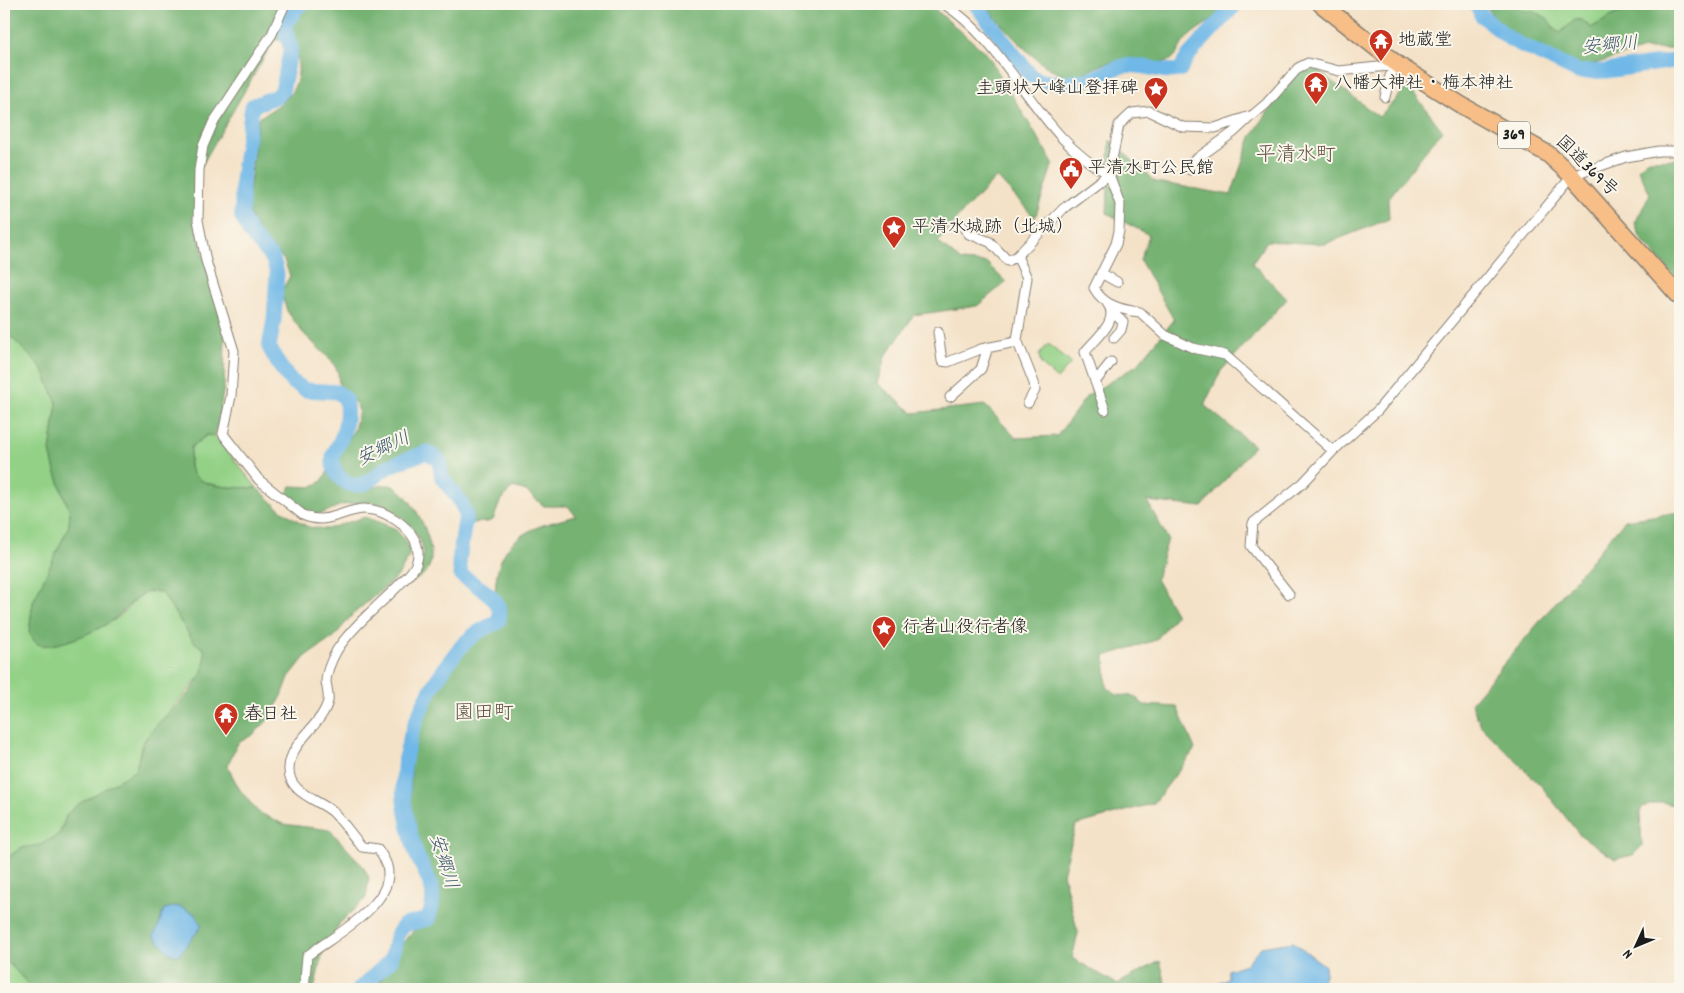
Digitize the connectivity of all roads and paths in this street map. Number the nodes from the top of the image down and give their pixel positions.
1 (285, 4) edge
2 (944, 4) edge
3 (1321, 4) edge
4 (1398, 65) junction
5 (1385, 97) dead end
6 (1253, 115) junction
7 (1680, 151) edge
8 (1190, 170) dead end
9 (1109, 174) junction
10 (1572, 176) junction
11 (960, 223) dead end
12 (1016, 256) junction
13 (1101, 273) junction
14 (1117, 282) dead end
15 (1680, 297) edge
16 (1106, 302) junction
17 (1112, 312) junction
18 (938, 332) dead end
19 (1114, 338) dead end
20 (1016, 340) junction
21 (988, 347) junction
22 (1111, 362) dead end
23 (1095, 382) junction
24 (950, 397) dead end
25 (1028, 403) dead end
26 (1105, 410) dead end
27 (1333, 451) junction
28 (1289, 594) dead end
29 (304, 989) edge

1 - 29 street
2 - 9 street
3 - 4 highway, 国道369号 / 369
4 - 5 street
4 - 6 street
4 - 10 highway, 国道369号 / 369
6 - 8 street
6 - 9 street
7 - 10 street
9 - 12 street
9 - 13 street
10 - 15 highway, 国道369号 / 369
10 - 27 street
11 - 12 street
12 - 20 street
13 - 14 street
13 - 16 street
16 - 17 street
16 - 27 street
17 - 19 street
17 - 23 street
18 - 21 street
20 - 21 street
20 - 25 street
21 - 24 street
22 - 23 street
23 - 26 street
27 - 28 street

